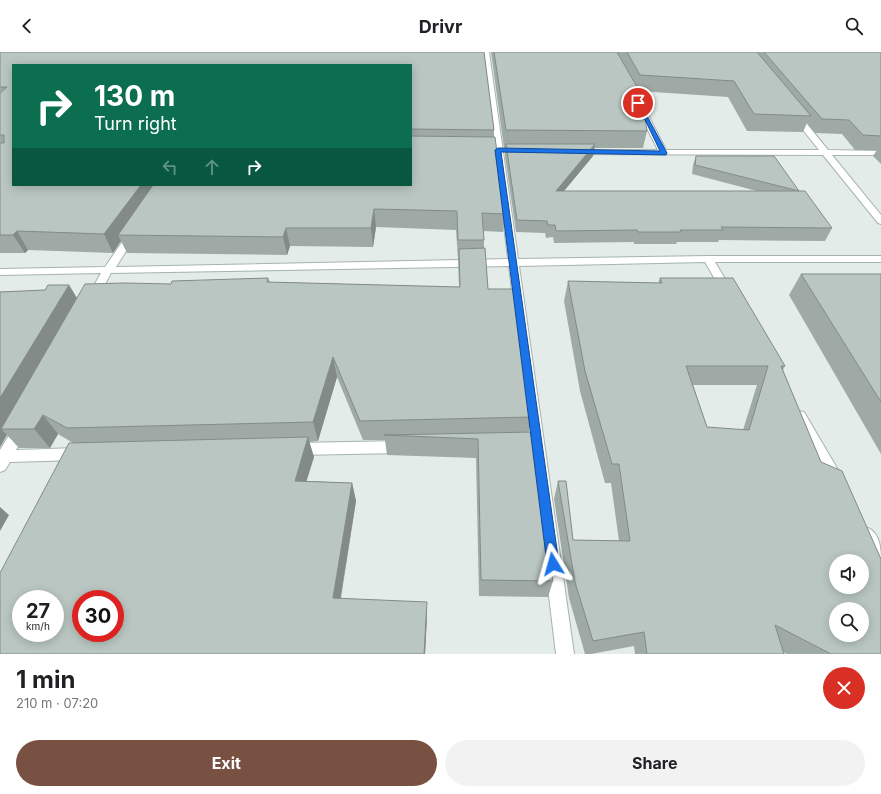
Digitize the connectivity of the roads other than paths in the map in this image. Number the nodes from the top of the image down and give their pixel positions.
1 (486, 52) edge
2 (632, 92) edge
3 (788, 105) edge
4 (569, 152) edge
5 (826, 152) junction
6 (664, 153) junction
7 (881, 153) edge
8 (881, 221) edge
9 (139, 224) edge
10 (708, 259) junction
11 (881, 259) edge
12 (512, 262) junction
13 (108, 270) junction
14 (0, 272) edge
15 (736, 306) edge
16 (85, 311) edge
17 (795, 408) edge
18 (28, 414) edge
19 (521, 444) edge
20 (537, 444) junction
21 (418, 446) edge
22 (283, 449) edge
23 (93, 454) edge
24 (2, 459) edge
25 (842, 489) edge
26 (861, 523) edge
27 (881, 557) edge
28 (565, 654) edge

1 - 12 street
2 - 6 street
3 - 5 street
4 - 6 street
5 - 6 street
5 - 7 street
5 - 8 street
9 - 13 street
10 - 11 street
10 - 12 street
10 - 15 street
12 - 13 street
12 - 20 street
13 - 14 street
13 - 16 street
17 - 25 street
18 - 24 street
19 - 20 street
20 - 28 street
21 - 22 street
23 - 24 street
26 - 27 street

